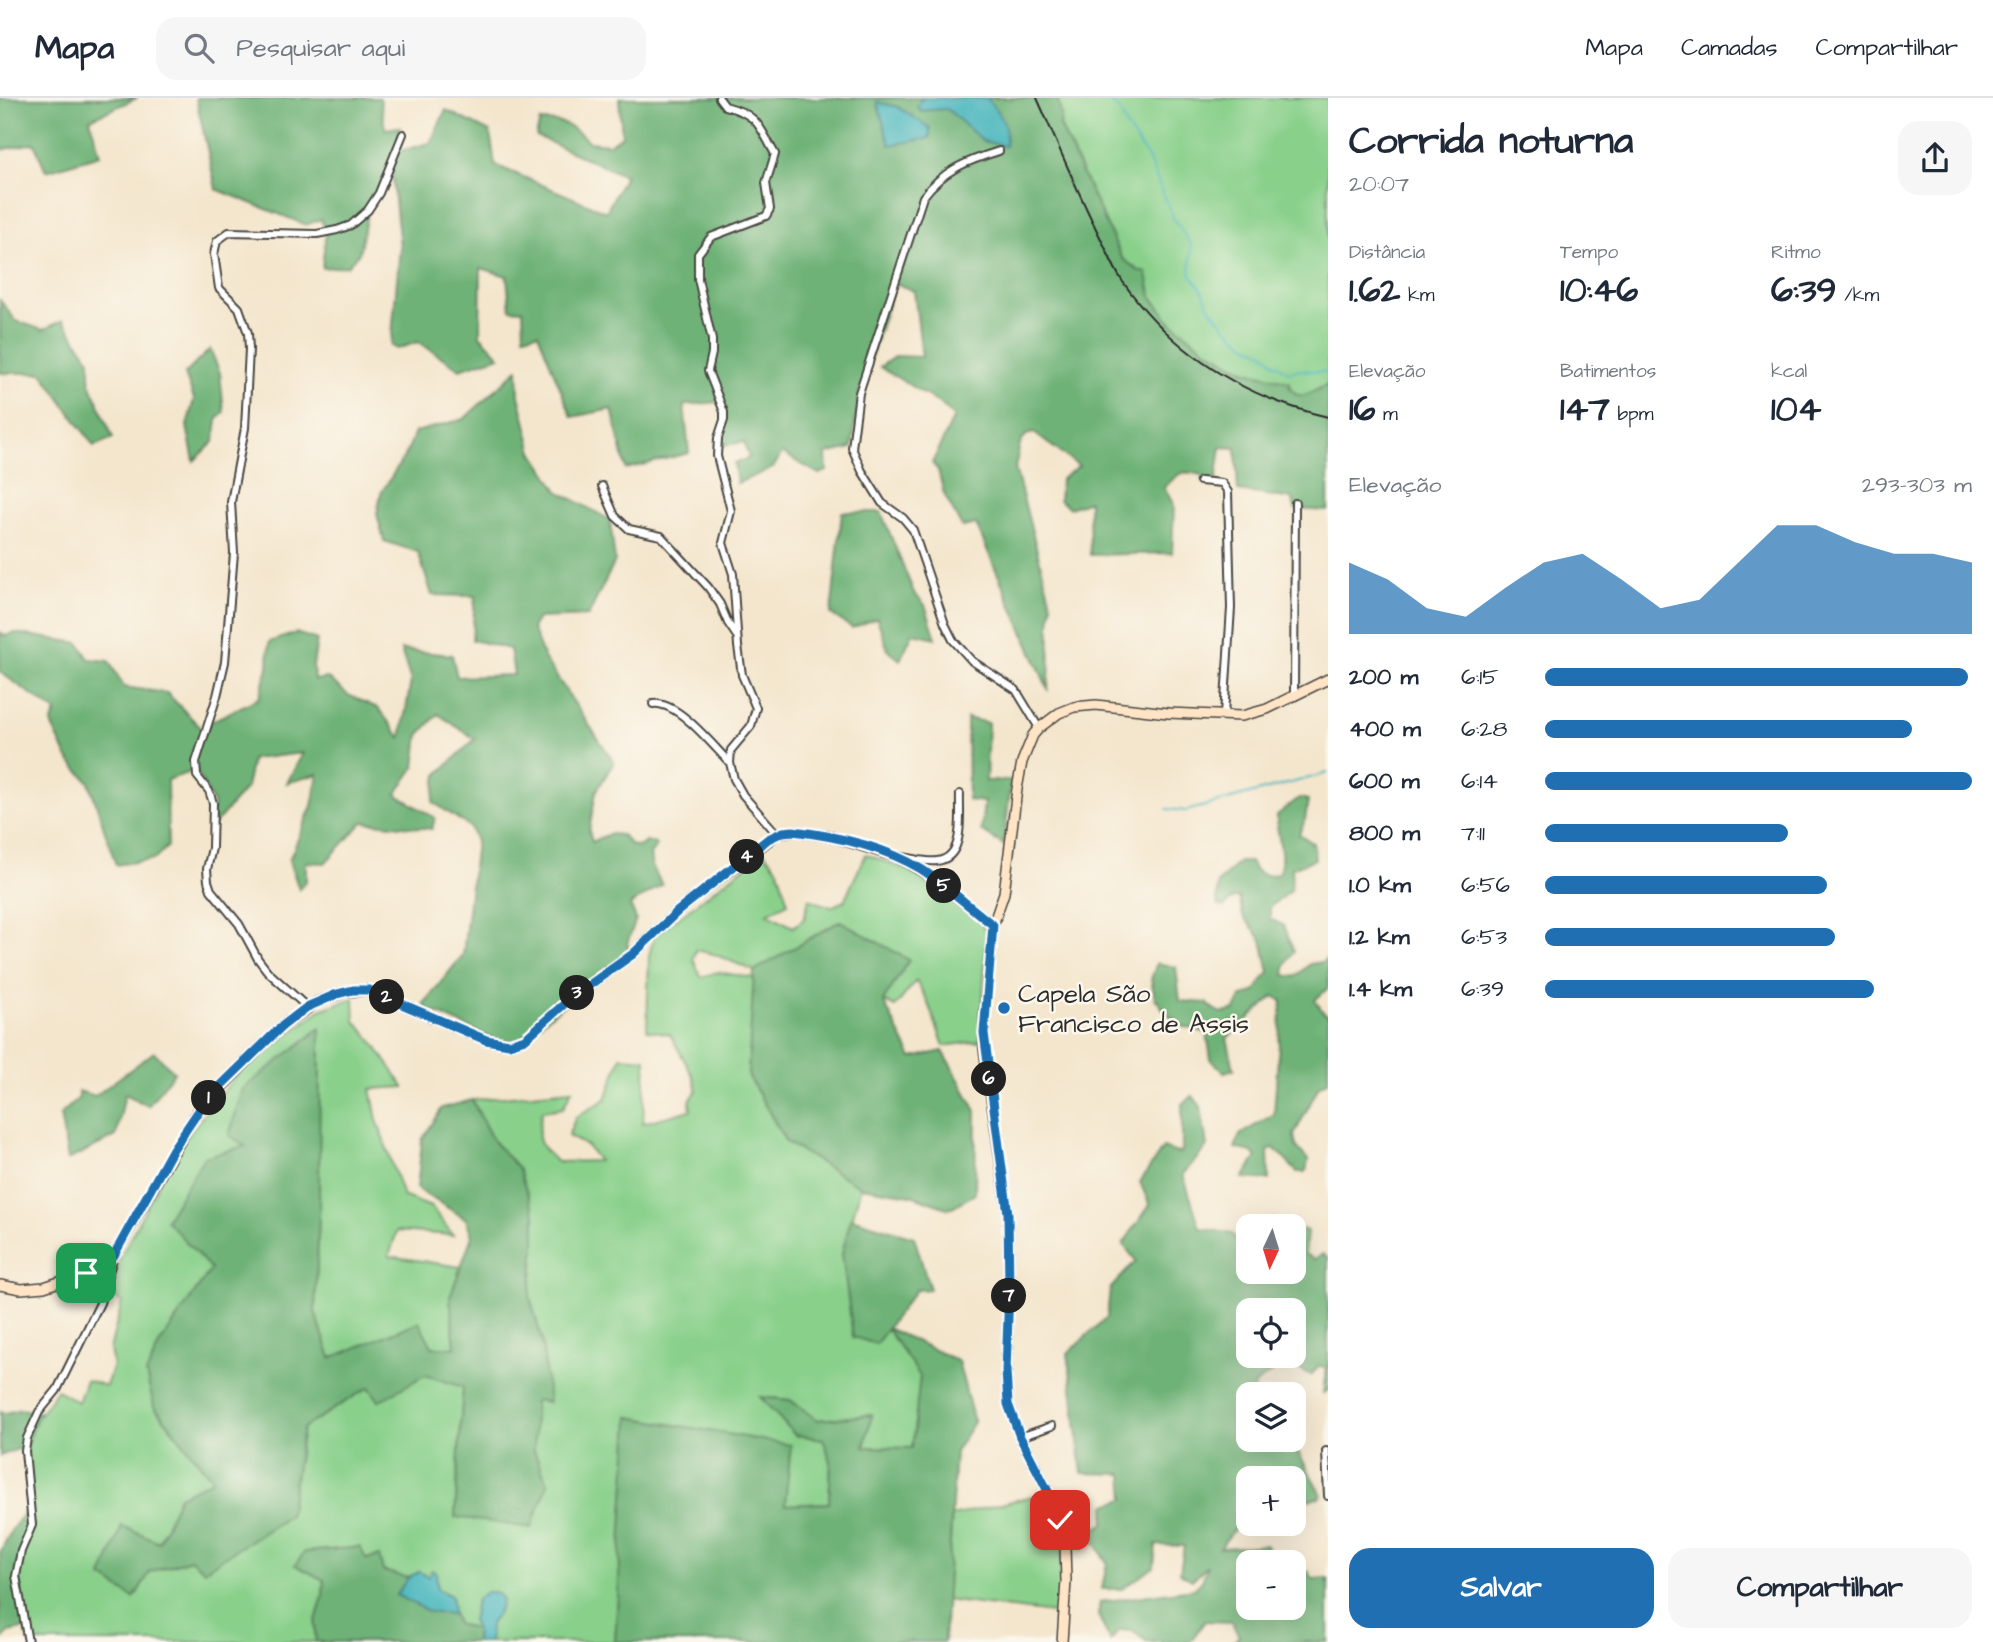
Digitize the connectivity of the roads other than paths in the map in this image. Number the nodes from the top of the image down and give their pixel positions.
1 (719, 98) edge
2 (403, 134) dead end
3 (999, 151) dead end
4 (1200, 481) dead end
5 (602, 486) dead end
6 (1295, 503) dead end
7 (737, 637) junction
8 (1328, 679) edge
9 (1294, 697) junction
10 (653, 704) dead end
11 (1224, 715) junction
12 (1039, 728) junction
13 (730, 763) junction
14 (960, 794) dead end
15 (777, 834) junction
16 (897, 857) junction
17 (993, 925) junction
18 (307, 1007) junction
19 (114, 1255) junction
20 (0, 1285) edge
21 (1052, 1426) dead end
22 (1020, 1437) junction
23 (1326, 1451) edge
24 (1328, 1496) edge
25 (28, 1642) edge
26 (1062, 1642) edge

1 - 7 street
2 - 18 street
3 - 12 street
4 - 11 street
5 - 7 street
6 - 9 street
7 - 13 street
8 - 9 street
9 - 11 street
10 - 13 street
11 - 12 street
12 - 17 street
13 - 15 street
14 - 16 street
15 - 16 street
15 - 18 street
16 - 17 street
17 - 22 street
18 - 19 street
19 - 20 street
19 - 25 street
21 - 22 street
22 - 26 street
23 - 24 street

